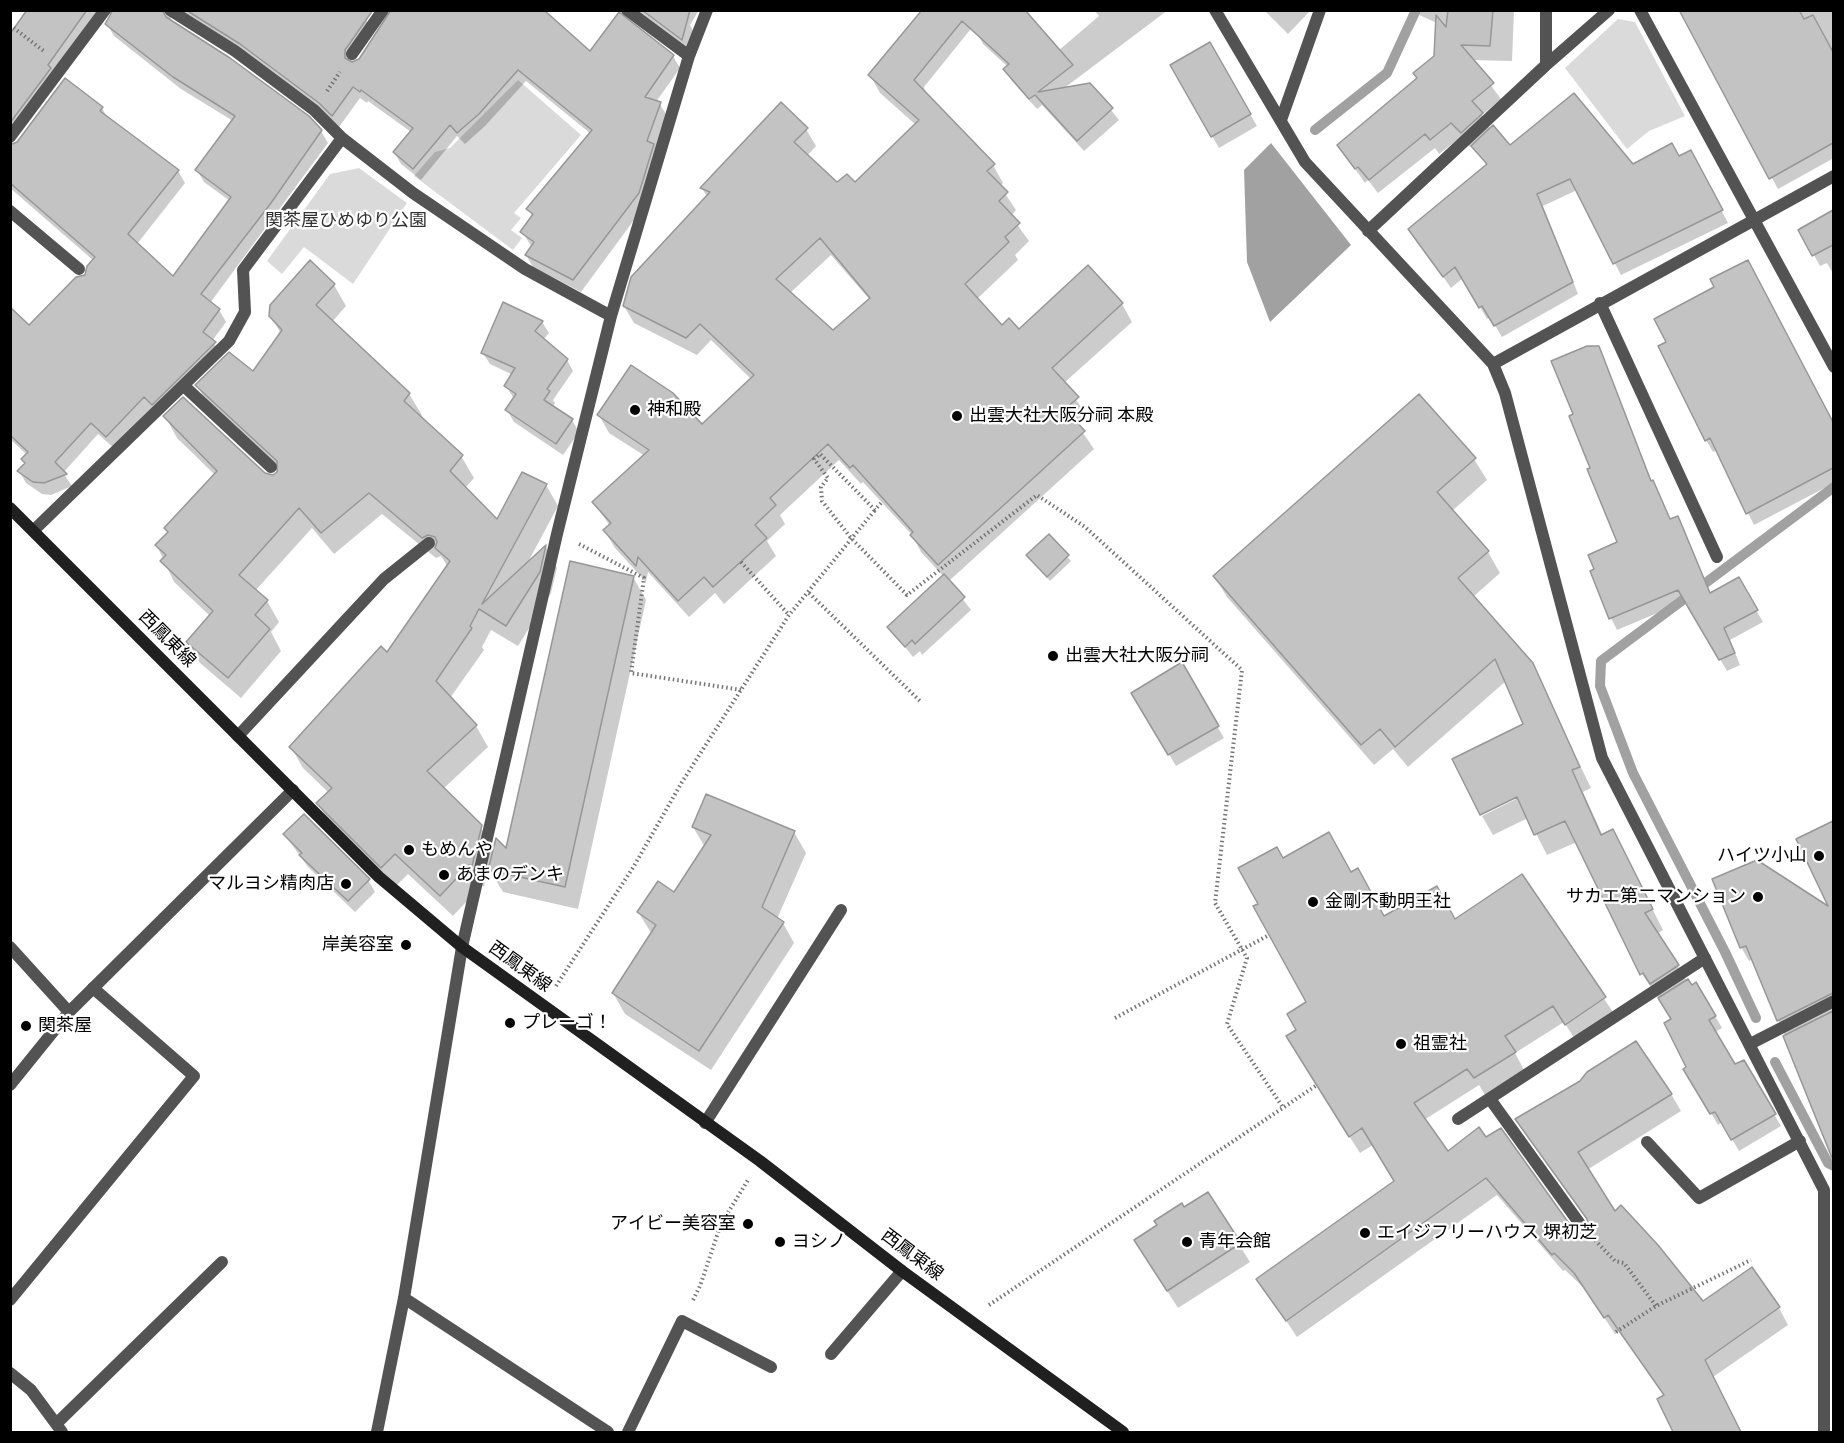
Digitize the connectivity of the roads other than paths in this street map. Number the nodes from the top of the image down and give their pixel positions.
1 (105, 10) edge
2 (170, 10) edge
3 (383, 10) edge
4 (627, 10) edge
5 (707, 10) edge
6 (1215, 10) edge
7 (1320, 10) edge
8 (1546, 10) edge
9 (1609, 10) edge
10 (1640, 10) edge
11 (352, 54) road end
12 (689, 56) junction
13 (1546, 65) junction
14 (1281, 120) junction
15 (10, 136) edge
16 (342, 138) junction
17 (1833, 176) edge
18 (10, 211) edge
19 (1752, 221) junction
20 (1368, 231) junction
21 (79, 269) dead end
22 (1600, 303) junction
23 (611, 316) junction
24 (1493, 364) junction
25 (1833, 368) edge
26 (184, 386) junction
27 (271, 467) dead end
28 (11, 511) edge
29 (34, 530) junction
30 (429, 543) dead end
31 (1717, 557) dead end
32 (238, 736) junction
33 (293, 790) junction
34 (841, 910) dead end
35 (10, 947) edge
36 (462, 948) junction
37 (1705, 958) junction
38 (93, 988) junction
39 (1833, 1002) edge
40 (69, 1012) junction
41 (1750, 1044) junction
42 (10, 1085) edge
43 (1490, 1099) junction
44 (1458, 1119) dead end
45 (705, 1123) junction
46 (1800, 1141) junction
47 (1647, 1142) dead end
48 (1580, 1224) road end
49 (222, 1263) dead end
50 (902, 1271) junction
51 (404, 1298) junction
52 (10, 1300) edge
53 (1829, 1317) edge
54 (831, 1354) dead end
55 (771, 1367) dead end
56 (10, 1373) edge
57 (59, 1428) edge
58 (1827, 1428) edge
59 (377, 1432) edge
60 (608, 1432) edge
61 (628, 1432) edge
62 (1123, 1432) edge

1 - 15 street
2 - 16 street
3 - 11 street
4 - 12 street
5 - 12 street
6 - 14 street
7 - 14 street
8 - 13 street
9 - 13 street
10 - 19 street
12 - 23 street
13 - 20 street
14 - 20 street
16 - 23 street
16 - 26 street
17 - 19 street
18 - 21 street
19 - 22 street
19 - 25 street
20 - 24 street
22 - 24 street
22 - 31 street
23 - 36 street
24 - 37 street
26 - 27 street
26 - 29 street
28 - 29 main road, 西鳳東線
29 - 32 main road, 西鳳東線
30 - 32 street
32 - 33 main road, 西鳳東線
33 - 36 main road, 西鳳東線
33 - 38 street
34 - 45 street
35 - 40 street
36 - 45 main road, 西鳳東線
36 - 51 street
37 - 41 street
37 - 43 street
38 - 40 street
38 - 52 street
39 - 41 street
40 - 42 street
41 - 46 street
43 - 44 street
43 - 48 street
45 - 50 main road, 西鳳東線
46 - 47 street
46 - 53 street
49 - 57 street
50 - 54 street
50 - 62 main road, 西鳳東線
51 - 59 street
51 - 60 street
53 - 58 street
55 - 61 street
56 - 57 street

